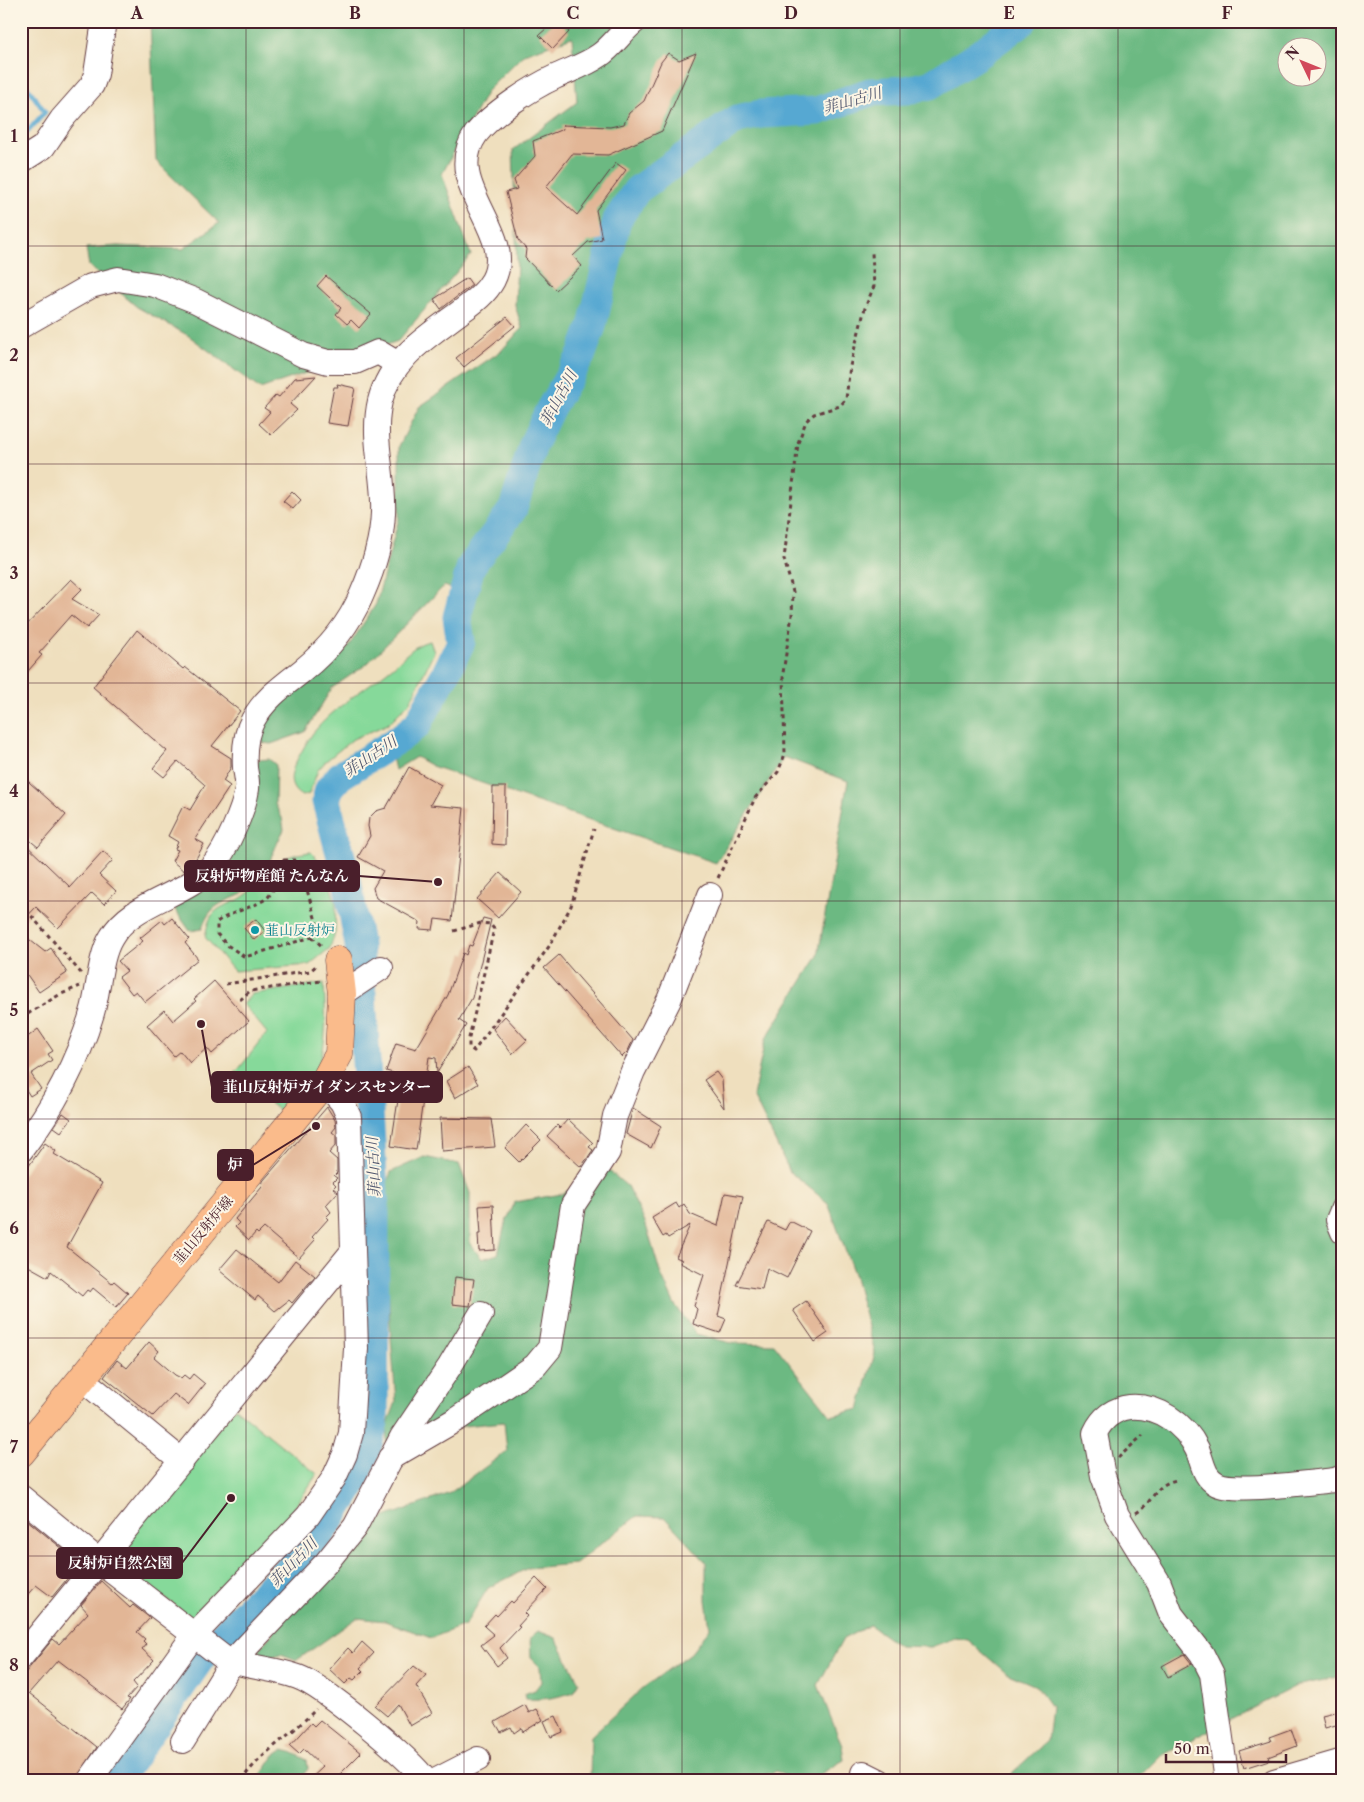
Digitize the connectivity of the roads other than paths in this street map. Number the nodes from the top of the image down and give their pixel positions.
1 (104, 21) edge
2 (635, 21) edge
3 (21, 161) edge
4 (21, 326) edge
5 (398, 364) junction
6 (710, 894) road end
7 (381, 968) dead end
8 (343, 979) joint
9 (324, 1082) junction
10 (21, 1150) edge
11 (1343, 1208) edge
12 (1343, 1232) edge
13 (353, 1251) junction
14 (481, 1314) dead end
15 (82, 1379) junction
16 (21, 1453) edge
17 (390, 1458) junction
18 (182, 1461) junction
19 (1343, 1477) edge
20 (21, 1497) edge
21 (100, 1562) junction
22 (196, 1637) junction
23 (21, 1657) edge
24 (228, 1660) junction
25 (184, 1741) dead end
26 (478, 1759) dead end
27 (1343, 1761) edge
28 (1305, 1776) edge
29 (89, 1781) edge
30 (426, 1781) edge
31 (435, 1781) edge
32 (1228, 1781) edge
33 (1274, 1781) edge

1 - 3 street
2 - 5 street
4 - 5 street
5 - 10 street
6 - 17 street
7 - 8 street
8 - 9 main road, 韮山反射炉線
9 - 13 street
9 - 15 main road, 韮山反射炉線
11 - 12 street
13 - 18 street
13 - 22 street
14 - 17 street
15 - 16 main road, 韮山反射炉線
15 - 18 street
17 - 24 street
18 - 21 street
19 - 32 street
20 - 21 street
21 - 22 street
21 - 23 street
22 - 24 street
22 - 29 street
24 - 25 street
24 - 30 street
26 - 31 street
27 - 28 street
28 - 33 street

